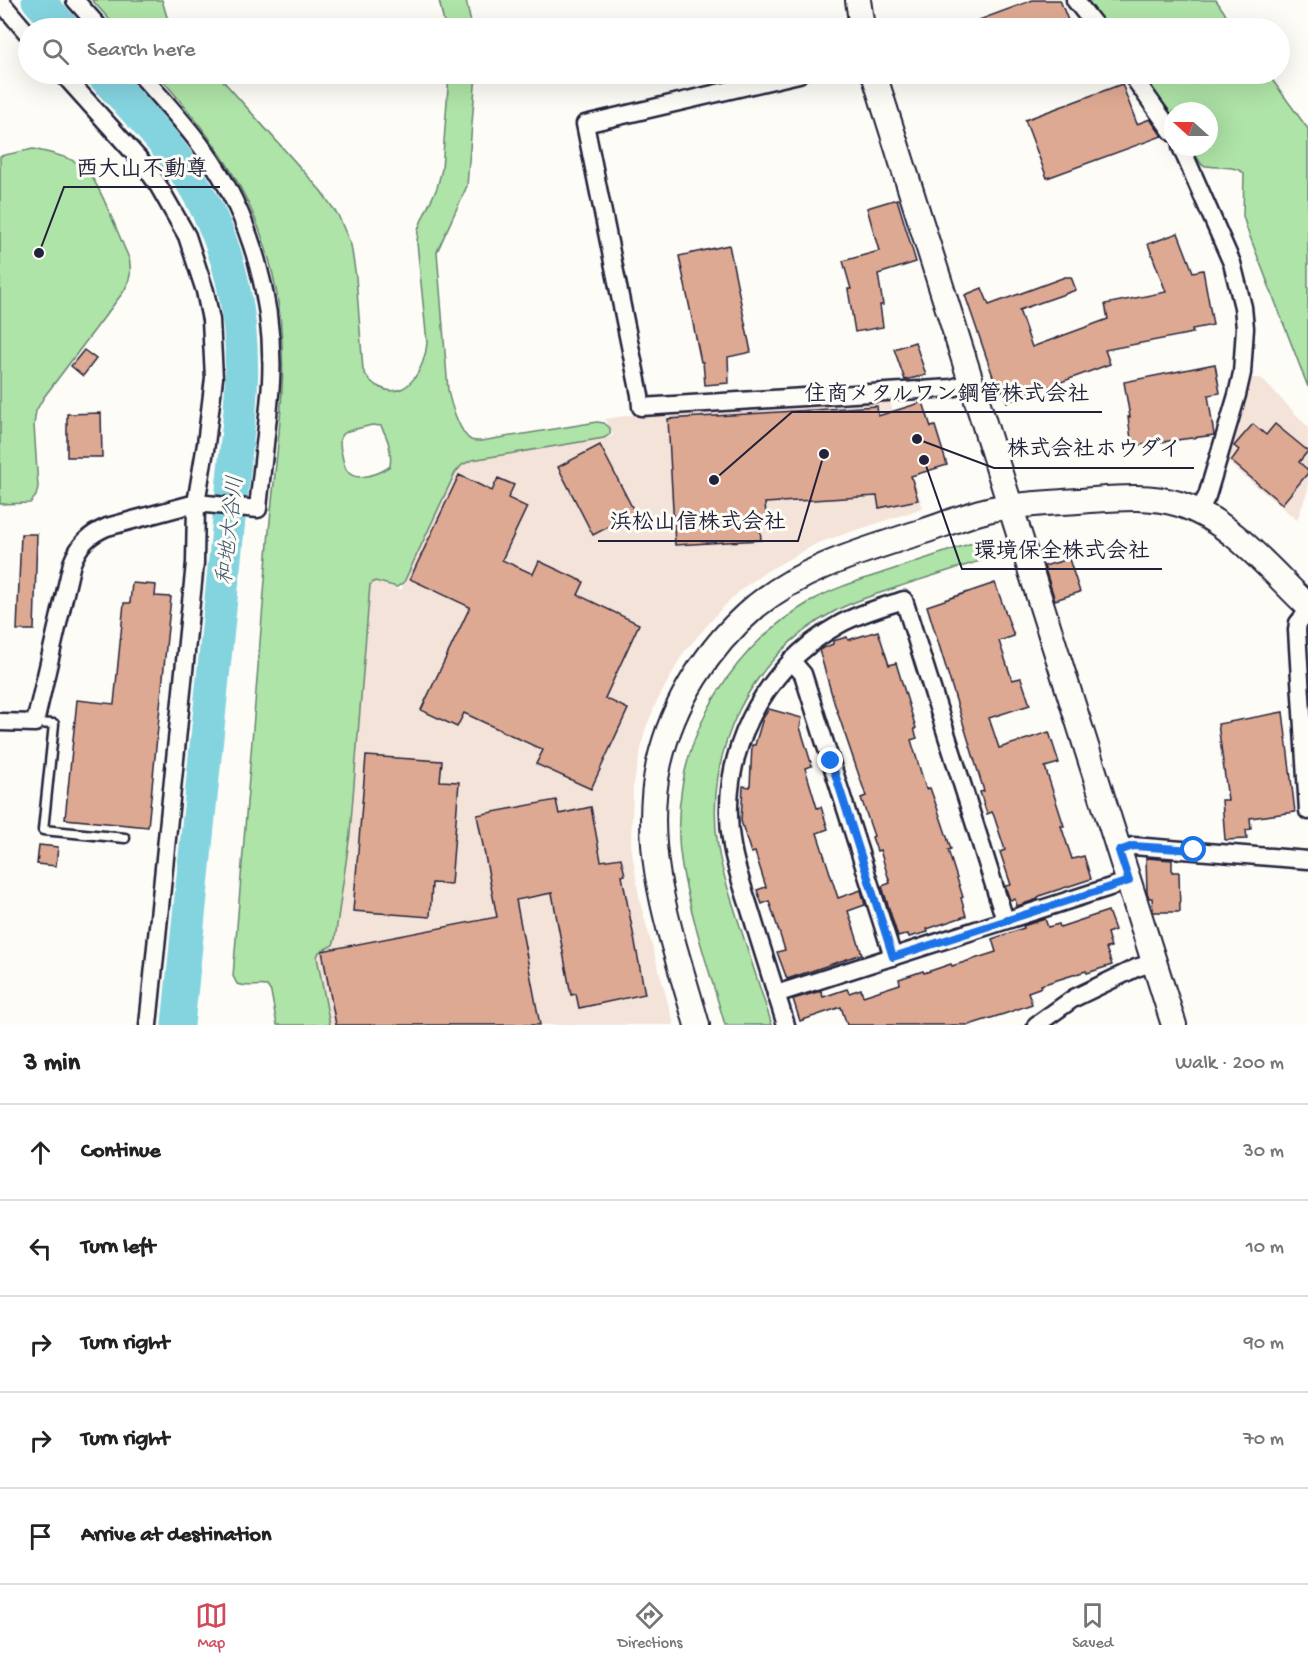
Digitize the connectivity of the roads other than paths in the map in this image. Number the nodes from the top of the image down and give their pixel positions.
1 (75, 0) edge
2 (858, 0) edge
3 (1075, 0) edge
4 (0, 1) edge
5 (91, 18) edge
6 (861, 18) edge
7 (1089, 18) edge
8 (18, 22) edge
9 (72, 84) edge
10 (149, 84) edge
11 (756, 84) edge
12 (877, 84) edge
13 (1138, 84) edge
14 (1164, 120) edge
15 (1185, 156) edge
16 (971, 382) junction
17 (200, 503) junction
18 (1010, 507) junction
19 (1198, 512) junction
20 (1308, 608) edge
21 (791, 660) junction
22 (0, 722) edge
23 (35, 723) junction
24 (1308, 811) edge
25 (125, 838) dead end
26 (1119, 851) junction
27 (1308, 860) edge
28 (1129, 881) junction
29 (1005, 920) junction
30 (893, 957) junction
31 (1155, 962) junction
32 (776, 994) junction
33 (148, 1025) edge
34 (697, 1025) edge
35 (786, 1025) edge
36 (1036, 1025) edge
37 (1174, 1025) edge

1 - 5 street
2 - 6 street
3 - 7 street
4 - 8 street
9 - 17 street
10 - 17 street
11 - 16 street
12 - 16 street
13 - 14 street
15 - 19 street
16 - 18 street
17 - 23 street
17 - 33 street
18 - 19 street
18 - 26 street
18 - 34 street
19 - 20 street
20 - 24 street
21 - 29 street
21 - 30 street
21 - 32 street
22 - 23 street
23 - 25 lane
26 - 27 street
26 - 28 street
28 - 29 street
28 - 31 street
29 - 30 street
30 - 32 street
31 - 36 street
31 - 37 street
32 - 35 street

